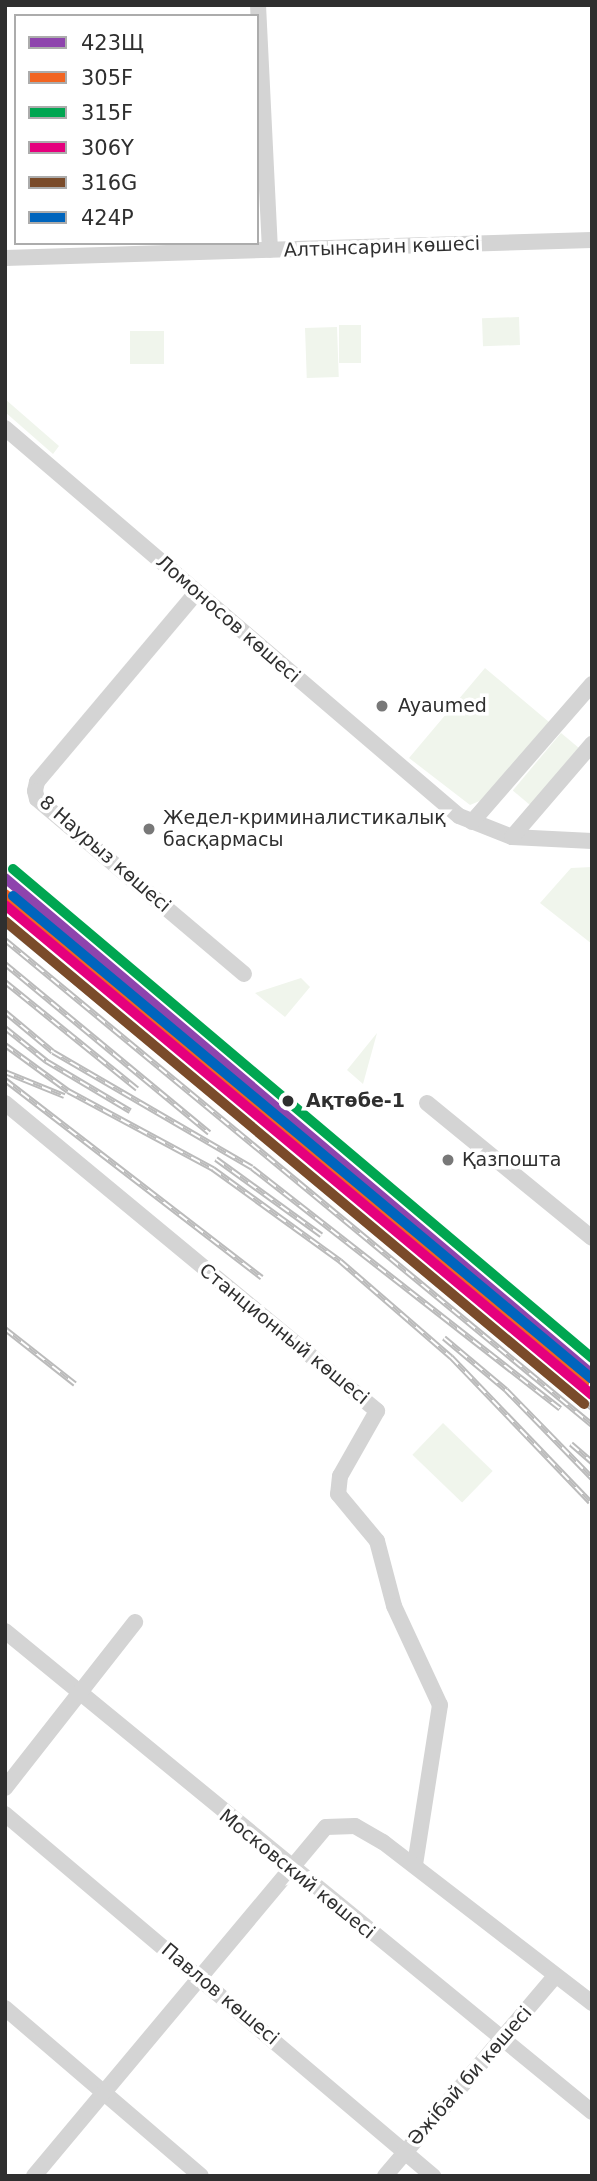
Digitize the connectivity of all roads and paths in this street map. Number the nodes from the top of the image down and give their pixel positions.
1 (259, 25) edge
2 (592, 240) edge
3 (270, 250) junction
4 (5, 258) edge
5 (5, 428) edge
6 (196, 593) junction
7 (592, 684) edge
8 (592, 744) edge
9 (472, 822) junction
10 (512, 837) junction
11 (592, 841) edge
12 (244, 974) dead end
13 (5, 1102) edge
14 (427, 1103) dead end
15 (592, 1238) edge
16 (135, 1622) dead end
17 (5, 1631) edge
18 (81, 1695) junction
19 (5, 1788) edge
20 (5, 1814) edge
21 (415, 1865) junction
22 (288, 1867) junction
23 (199, 1976) junction
24 (555, 1976) junction
25 (592, 2003) edge
26 (5, 2008) edge
27 (501, 2041) junction
28 (104, 2091) junction
29 (592, 2112) edge
30 (405, 2152) junction
31 (34, 2176) edge
32 (201, 2176) edge
33 (385, 2176) edge
34 (433, 2176) edge

1 - 3 street
2 - 3 street, Алтынсарин көшесі
3 - 4 street, Алтынсарин көшесі
5 - 6 street, Ломоносов көшесі
6 - 9 street, Ломоносов көшесі
6 - 12 street, 8 Наурыз көшесі
7 - 9 street
8 - 10 street
9 - 10 street, Ломоносов көшесі
10 - 11 street, Ломоносов көшесі
13 - 21 street, Станционный көшесі
14 - 15 street
16 - 18 street
17 - 18 street, Московский көшесі
18 - 19 street
18 - 22 street, Московский көшесі
20 - 23 street, Павлов көшесі
21 - 22 street
21 - 24 street
22 - 23 street
22 - 27 street, Московский көшесі
23 - 28 street
23 - 30 street, Павлов көшесі
24 - 25 street
24 - 27 street, Әжібай би көшесі
26 - 28 street
27 - 29 street, Московский көшесі
27 - 30 street, Әжібай би көшесі
28 - 31 street
28 - 32 street
30 - 33 street, Әжібай би көшесі
30 - 34 street, Павлов көшесі

